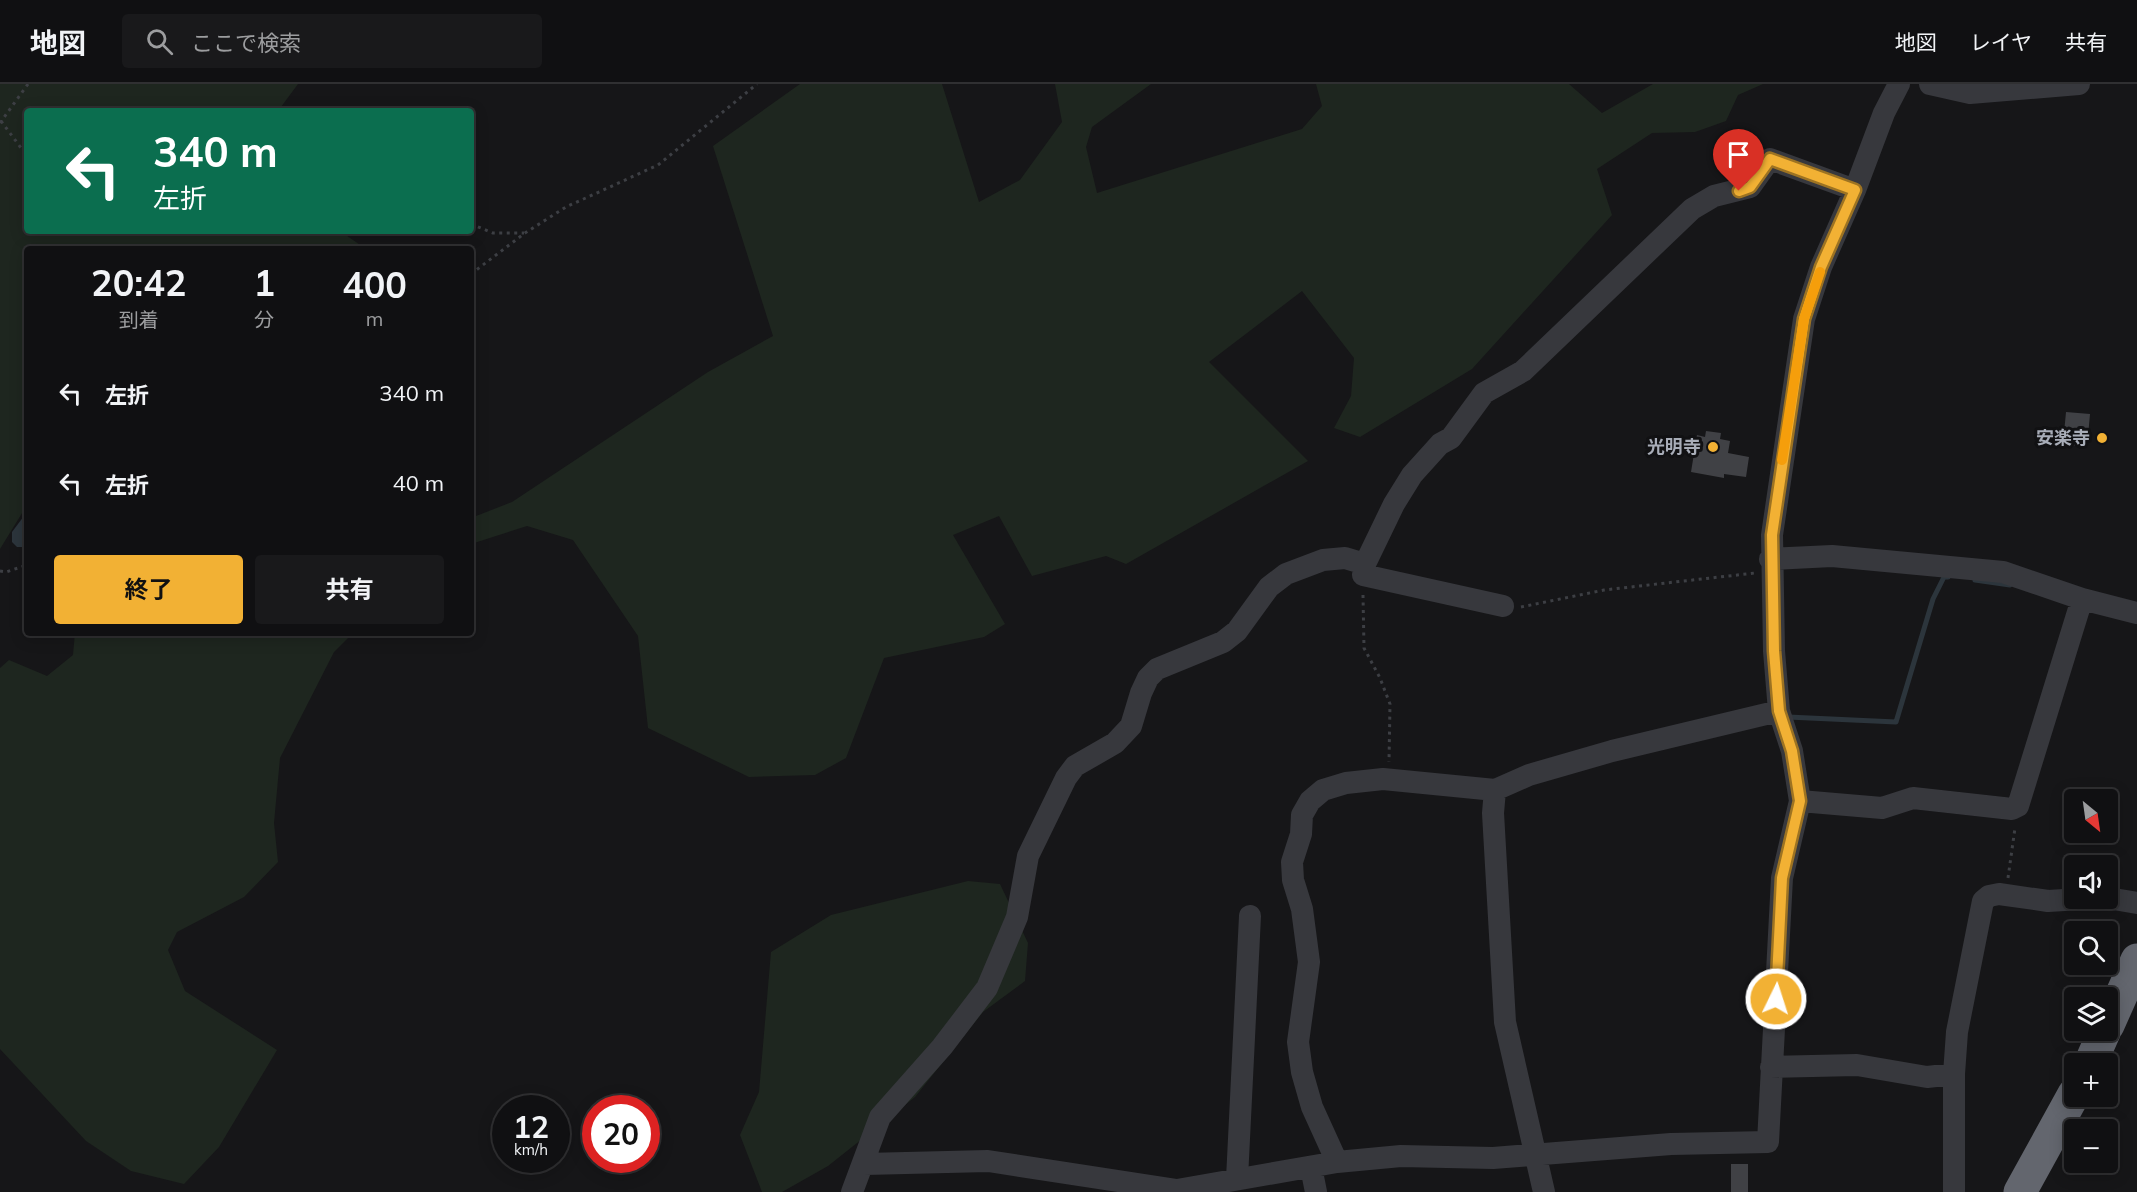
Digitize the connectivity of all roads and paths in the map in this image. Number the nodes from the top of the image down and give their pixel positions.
1 (28, 84) edge
2 (757, 84) edge
3 (1899, 84) edge
4 (2079, 84) edge
5 (1941, 85) edge
6 (1, 122) edge
7 (24, 152) edge
8 (1855, 190) junction
9 (474, 225) edge
10 (525, 233) junction
11 (474, 272) edge
12 (1771, 563) junction
13 (24, 566) edge
14 (1364, 570) junction
15 (0, 571) edge
16 (2082, 599) junction
17 (1503, 606) joint
18 (2137, 613) edge
19 (1779, 711) junction
20 (1386, 779) junction
21 (1495, 790) junction
22 (1800, 801) junction
23 (2018, 806) junction
24 (2005, 894) junction
25 (2064, 900) edge
26 (2118, 900) edge
27 (2137, 903) edge
28 (1250, 916) dead end
29 (2137, 960) edge
30 (2118, 1003) edge
31 (1771, 1067) junction
32 (1954, 1074) junction
33 (2067, 1107) edge
34 (1536, 1156) junction
35 (1337, 1162) junction
36 (865, 1164) junction
37 (1311, 1167) junction
38 (1237, 1179) junction
39 (1178, 1191) edge
40 (852, 1192) edge
41 (1316, 1192) edge
42 (1544, 1192) edge
43 (1954, 1192) edge
44 (2020, 1192) edge

1 - 6 path
2 - 10 path
3 - 8 street
4 - 5 street
6 - 7 path
8 - 12 street
8 - 14 street
9 - 10 path
10 - 11 path
12 - 16 street
12 - 17 path
12 - 19 street
13 - 15 path
14 - 17 street
14 - 20 path
14 - 36 street
16 - 18 street
16 - 23 street
19 - 21 street
19 - 22 street
20 - 21 street
20 - 35 street
21 - 34 street
22 - 23 street
22 - 31 street
23 - 24 path
24 - 25 street
24 - 32 street
26 - 27 street
28 - 38 street
29 - 30 highway
31 - 32 street
31 - 34 street
32 - 43 street
33 - 44 highway
34 - 35 street
34 - 42 street
35 - 37 street
36 - 39 street
36 - 40 street
37 - 38 street
37 - 41 street
38 - 39 street

